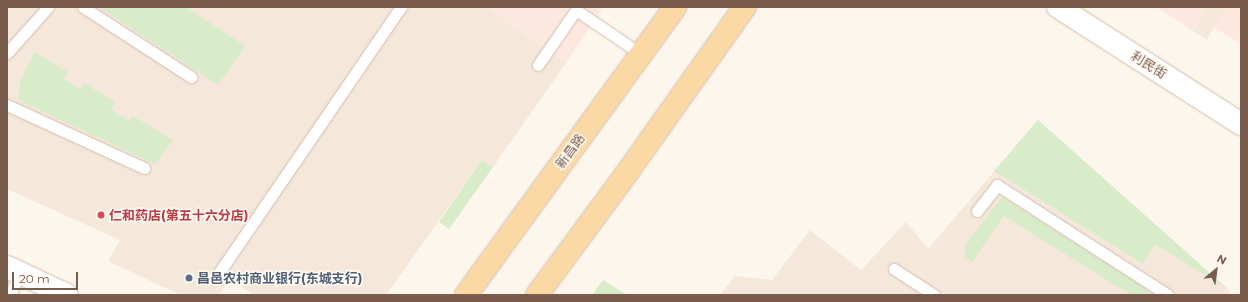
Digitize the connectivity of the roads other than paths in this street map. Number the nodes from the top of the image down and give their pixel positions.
1 (48, 7) edge
2 (83, 7) edge
3 (401, 7) edge
4 (675, 7) edge
5 (745, 7) edge
6 (1058, 7) edge
7 (576, 8) edge
8 (7, 53) edge
9 (641, 54) junction
10 (538, 65) dead end
11 (191, 77) dead end
12 (7, 105) edge
13 (1241, 124) edge
14 (144, 168) dead end
15 (977, 211) dead end
16 (894, 269) dead end
17 (13, 270) edge
18 (218, 274) dead end
19 (10, 295) edge
20 (67, 295) edge
21 (466, 295) edge
22 (537, 295) edge
23 (934, 295) edge
24 (1168, 295) edge

1 - 8 lane
2 - 11 lane
3 - 18 lane
4 - 9 main road, 新昌路
5 - 22 main road
6 - 13 street, 利民街
7 - 9 lane
7 - 10 lane
9 - 21 main road, 新昌路
12 - 14 lane
15 - 24 lane
16 - 23 lane
17 - 19 lane
17 - 20 street

